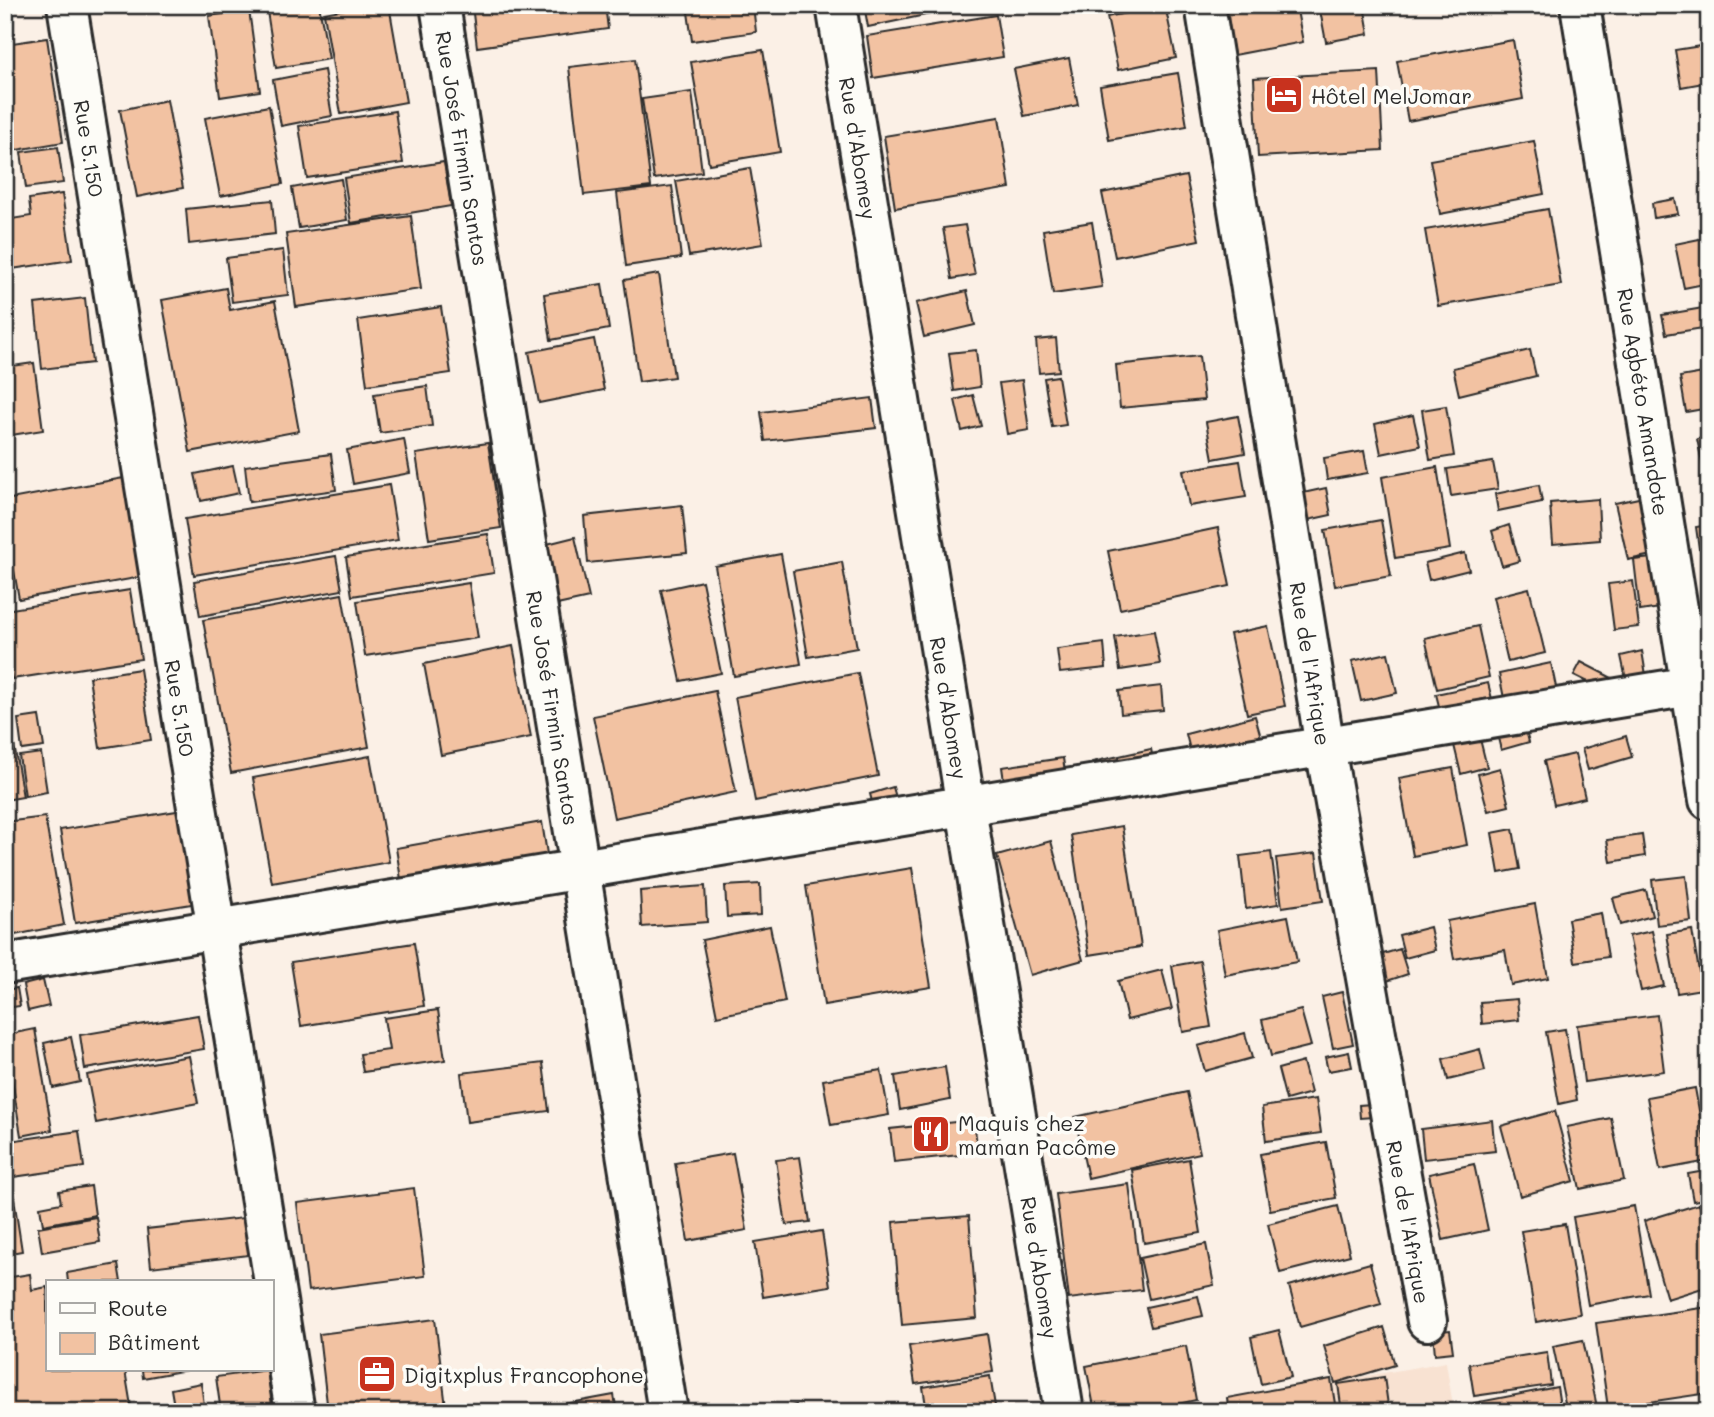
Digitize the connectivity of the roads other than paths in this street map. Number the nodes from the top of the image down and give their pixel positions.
1 (67, 5) edge
2 (440, 5) edge
3 (836, 5) edge
4 (1205, 5) edge
5 (1580, 5) edge
6 (1700, 685) edge
7 (1325, 747) junction
8 (1709, 800) edge
9 (966, 806) junction
10 (580, 870) junction
11 (217, 929) junction
12 (5, 964) edge
13 (1427, 1321) dead end
14 (295, 1412) edge
15 (668, 1412) edge
16 (1064, 1412) edge

1 - 11 street, Rue 5.150
2 - 10 street, Rue José Firmin Santos
3 - 9 street, Rue d'Abomey
4 - 7 street, Rue de l'Afrique
5 - 6 street, Rue Agbéto Amandote
6 - 7 street
6 - 8 street, Rue Agbéto Amandote
7 - 9 street
7 - 13 street, Rue de l'Afrique
9 - 10 street
9 - 16 street, Rue d'Abomey
10 - 11 street
10 - 15 street, Rue José Firmin Santos
11 - 12 street
11 - 14 street, Rue 5.150

